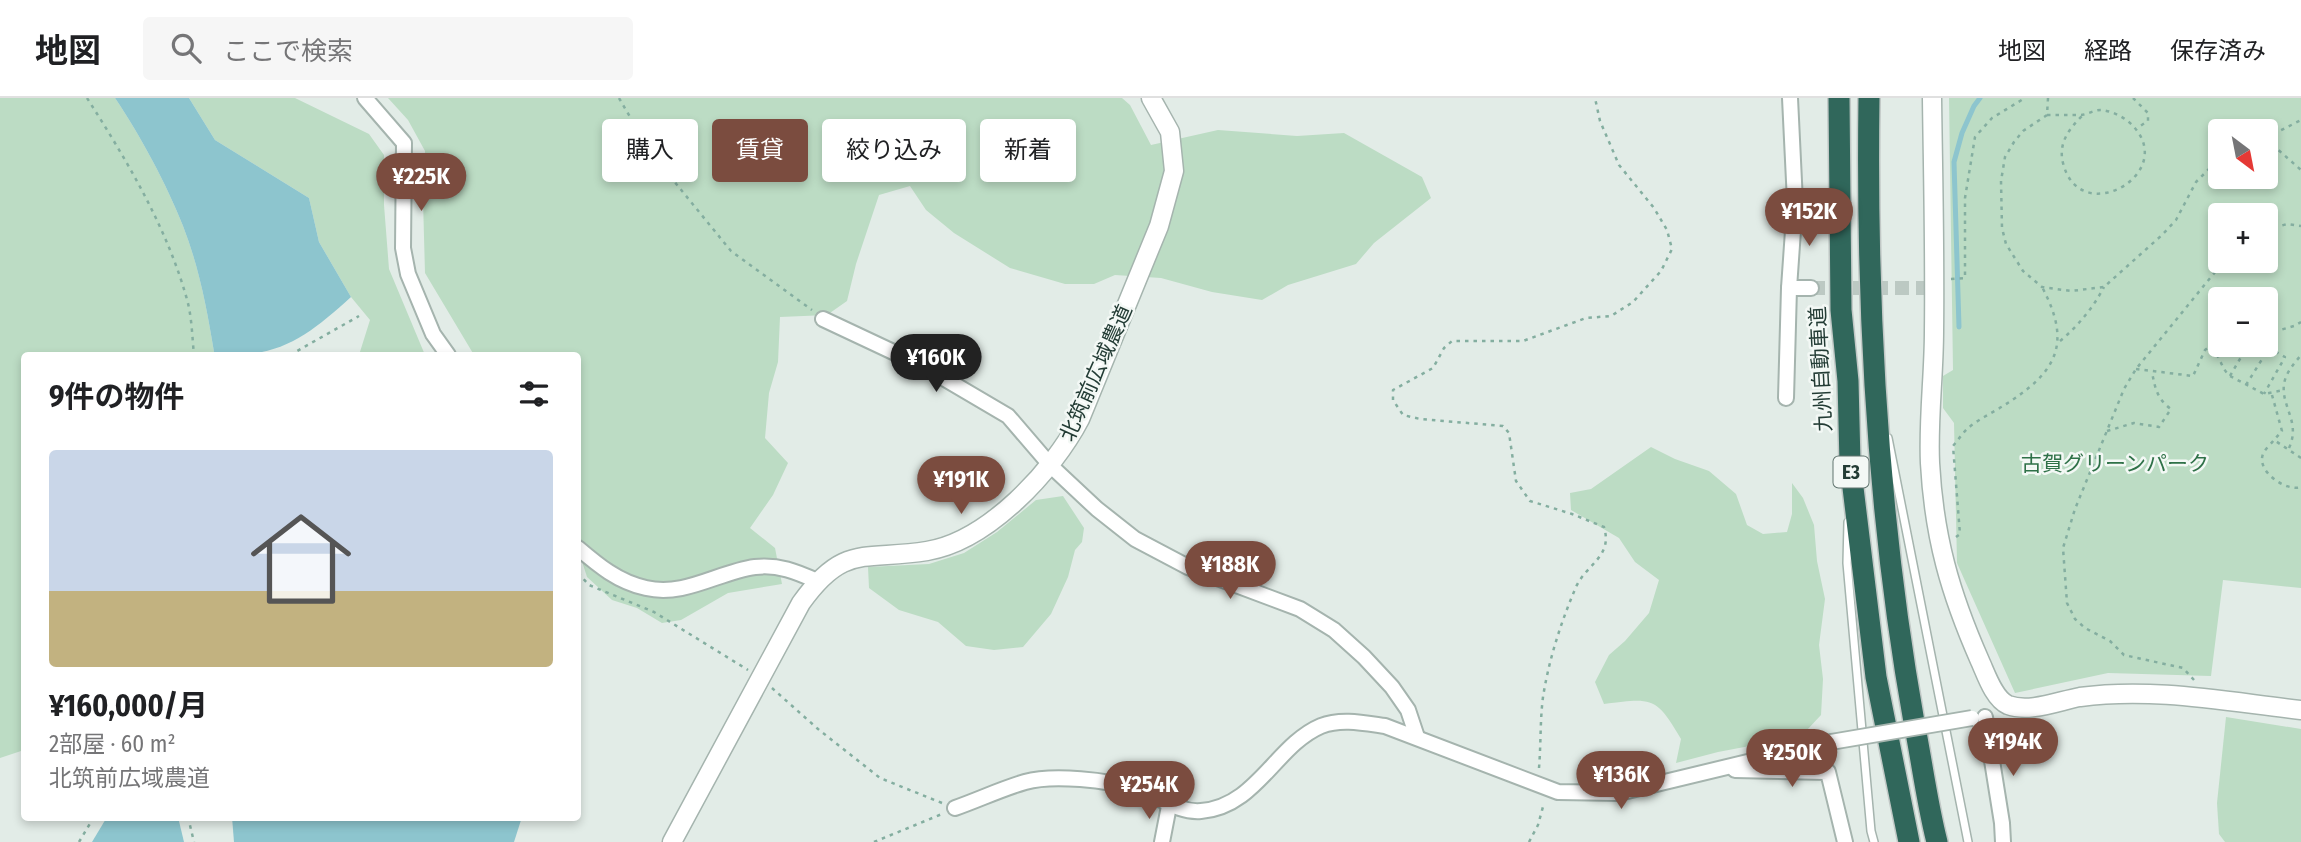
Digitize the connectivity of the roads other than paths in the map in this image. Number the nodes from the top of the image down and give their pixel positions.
1 (365, 98) edge
2 (1151, 98) edge
3 (1790, 98) edge
4 (1839, 98) edge
5 (1869, 98) edge
6 (1933, 98) edge
7 (1789, 288) junction
8 (1811, 288) tunnel mouth
9 (823, 319) road end
10 (446, 352) edge
11 (1872, 366) junction
12 (1786, 398) dead end
13 (1850, 463) junction
14 (1051, 466) junction
15 (581, 550) edge
16 (817, 581) junction
17 (2001, 701) junction
18 (2301, 710) edge
19 (1978, 717) junction
20 (1417, 737) junction
21 (1712, 769) junction
22 (1169, 806) junction
23 (955, 808) road end
24 (672, 842) edge
25 (1162, 842) edge
26 (1845, 842) edge
27 (1874, 842) edge
28 (1909, 842) edge
29 (1937, 842) edge
30 (1968, 842) edge
31 (2003, 842) edge

1 - 10 street
2 - 14 street, 北筑前広域農道
3 - 7 street
4 - 13 highway, 九州自動車道 / E3
5 - 11 highway, E3
6 - 17 street
7 - 8 street
7 - 12 street
9 - 14 street
11 - 29 highway, E3
11 - 30 lane
13 - 27 lane
13 - 28 highway, 九州自動車道 / E3
14 - 16 street, 北筑前広域農道
14 - 20 street
15 - 16 street
16 - 24 street, 北筑前広域農道
17 - 18 street
17 - 19 street
19 - 21 street, bridge
19 - 31 street
20 - 21 street
20 - 22 street
21 - 26 street
22 - 23 street
22 - 25 street

